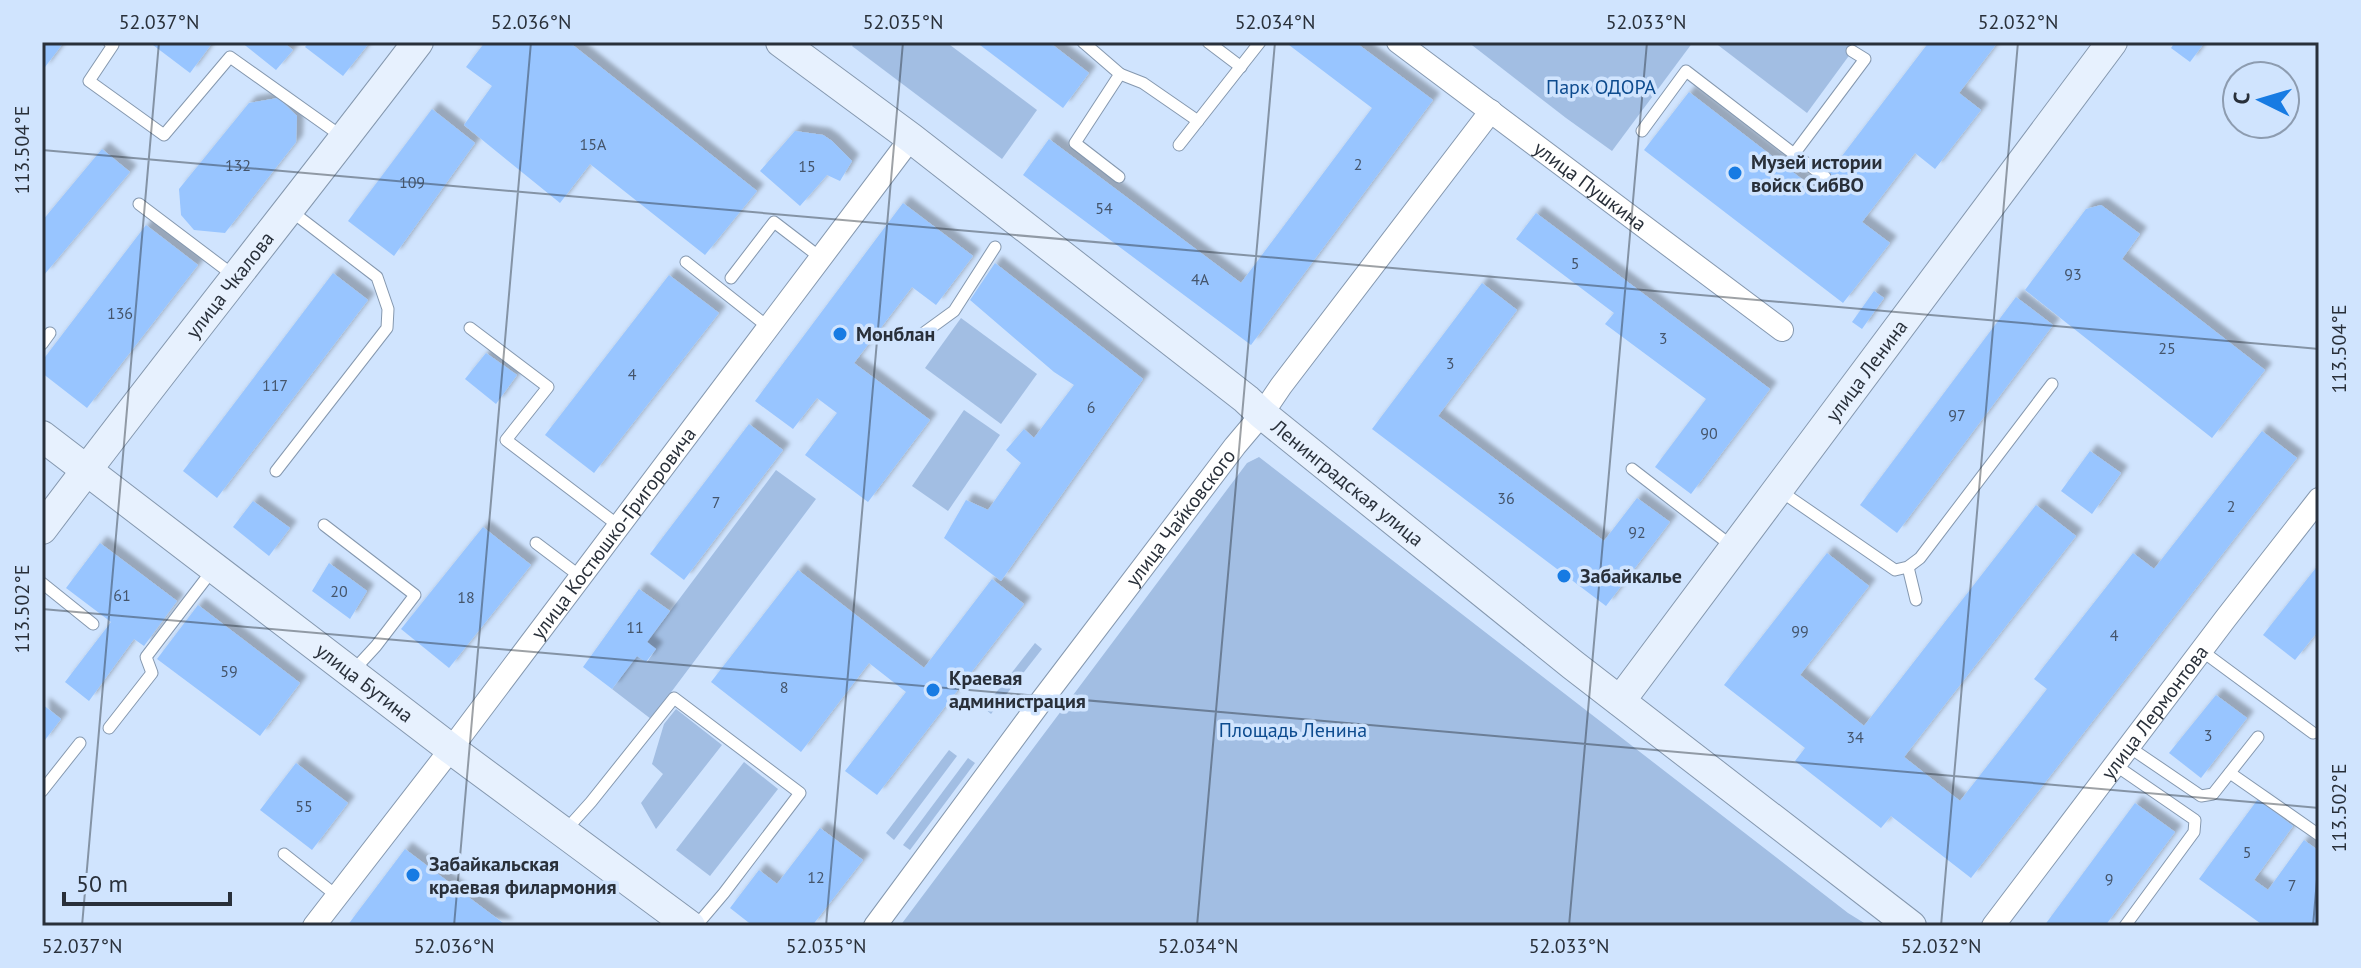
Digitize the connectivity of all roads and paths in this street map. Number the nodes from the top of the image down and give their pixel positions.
1 (109, 42) edge
2 (418, 42) edge
3 (781, 42) edge
4 (1083, 42) edge
5 (1208, 42) edge
6 (1260, 42) edge
7 (1398, 42) edge
8 (2112, 42) edge
9 (1852, 51) dead end
10 (1241, 67) junction
11 (1120, 74) junction
12 (1491, 111) junction
13 (1198, 121) junction
14 (1642, 131) dead end
15 (911, 138) junction
16 (345, 139) junction
17 (1179, 145) dead end
18 (1794, 154) junction
19 (1119, 177) dead end
20 (1825, 177) dead end
21 (139, 204) dead end
22 (290, 210) junction
23 (995, 247) dead end
24 (821, 258) junction
25 (686, 262) dead end
26 (237, 278) junction
27 (731, 278) dead end
28 (768, 327) junction
29 (470, 328) dead end
30 (1782, 330) dead end
31 (50, 333) dead end
32 (921, 335) dead end
33 (42, 344) edge
34 (2052, 384) dead end
35 (1262, 414) junction
36 (42, 436) edge
37 (1632, 469) dead end
38 (86, 470) junction
39 (276, 471) dead end
40 (1778, 489) junction
41 (2319, 499) edge
42 (324, 525) dead end
43 (619, 526) junction
44 (42, 529) edge
45 (536, 543) dead end
46 (1734, 548) junction
47 (214, 567) junction
48 (1908, 567) junction
49 (581, 577) junction
50 (42, 583) edge
51 (1916, 600) dead end
52 (93, 624) dead end
53 (2202, 651) junction
54 (352, 673) junction
55 (1620, 701) junction
56 (109, 728) dead end
57 (2313, 733) dead end
58 (2258, 737) dead end
59 (80, 743) dead end
60 (2129, 747) junction
61 (451, 749) junction
62 (2115, 765) junction
63 (2230, 773) junction
64 (42, 791) edge
65 (564, 833) junction
66 (2319, 835) edge
67 (284, 854) dead end
68 (337, 896) junction
69 (314, 926) edge
70 (690, 926) edge
71 (696, 926) edge
72 (875, 926) edge
73 (1911, 926) edge
74 (1993, 926) edge
75 (2125, 926) edge

1 - 16 lane
2 - 16 main road, улица Чкалова
3 - 15 main road, Ленинградская улица
4 - 11 lane
5 - 10 lane
6 - 10 lane
7 - 12 street, улица Пушкина
8 - 40 main road, улица Ленина
9 - 18 lane
10 - 13 lane
11 - 13 lane
11 - 19 lane
12 - 30 street, улица Пушкина
12 - 35 street, улица Чайковского
13 - 17 lane
14 - 18 lane
15 - 24 street, улица Костюшко-Григоровича
15 - 35 main road, Ленинградская улица
16 - 22 main road, улица Чкалова
18 - 20 lane
21 - 26 lane
22 - 26 main road, улица Чкалова
22 - 39 lane
23 - 32 lane
24 - 27 lane
24 - 28 street, улица Костюшко-Григоровича
25 - 28 lane
26 - 38 main road, улица Чкалова
28 - 43 street, улица Костюшко-Григоровича
29 - 43 lane
31 - 33 lane
34 - 48 lane
35 - 55 main road, Ленинградская улица
35 - 72 street, улица Чайковского
36 - 38 main road, улица Бутина
37 - 46 lane
38 - 44 main road, улица Чкалова
38 - 47 main road, улица Бутина
40 - 46 main road, улица Ленина
40 - 48 lane
41 - 53 street, улица Лермонтова
42 - 54 lane
43 - 49 street, улица Костюшко-Григоровича
45 - 49 lane
46 - 55 main road, улица Ленина
47 - 54 main road, улица Бутина
47 - 56 lane
48 - 51 lane
49 - 61 street, улица Костюшко-Григоровича
50 - 52 lane
53 - 57 lane
53 - 60 street, улица Лермонтова
54 - 61 main road, улица Бутина
55 - 73 main road, Ленинградская улица
58 - 63 lane
59 - 64 lane
60 - 62 street, улица Лермонтова
60 - 63 lane
61 - 65 main road, улица Бутина
61 - 68 street, улица Костюшко-Григоровича
62 - 74 street, улица Лермонтова
62 - 75 lane
63 - 66 lane
65 - 70 main road, улица Бутина
65 - 71 lane
67 - 68 lane
68 - 69 street, улица Костюшко-Григоровича

